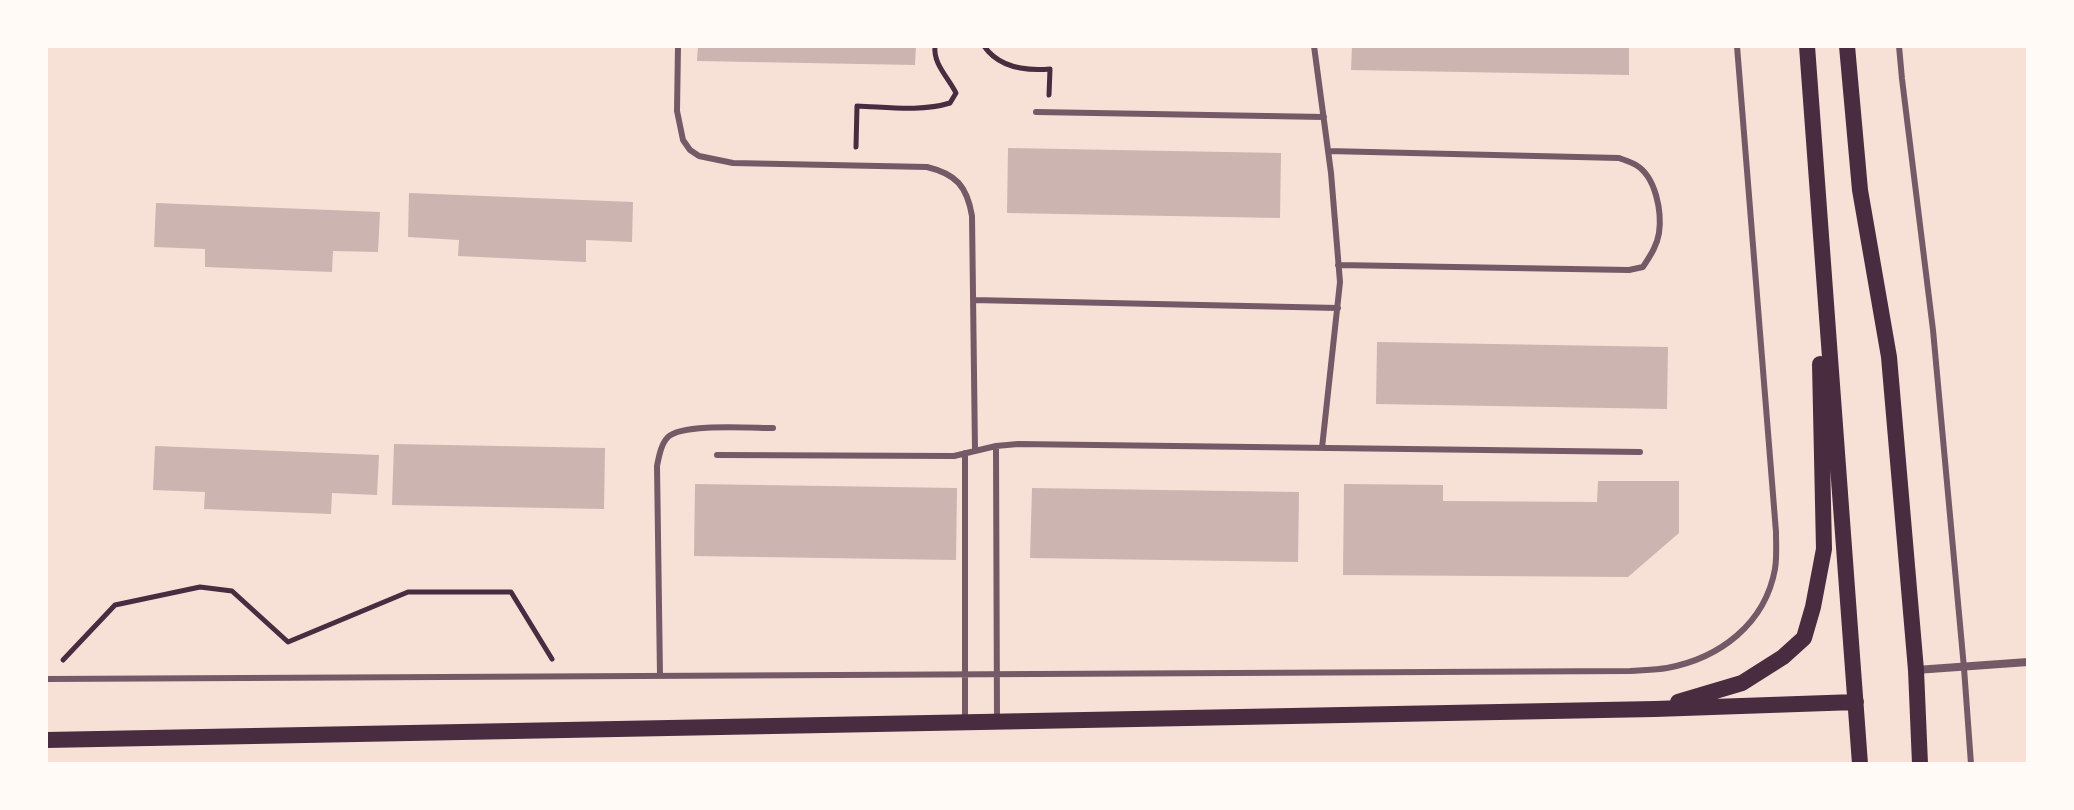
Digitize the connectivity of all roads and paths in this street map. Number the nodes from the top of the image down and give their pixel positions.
1 (678, 46) edge
2 (935, 46) edge
3 (984, 46) edge
4 (1314, 46) edge
5 (1737, 46) edge
6 (1807, 46) edge
7 (1847, 46) edge
8 (1899, 46) edge
9 (1036, 112) dead end
10 (1049, 112) junction
11 (1324, 117) junction
12 (1328, 151) junction
13 (856, 165) junction
14 (1816, 174) junction
15 (1338, 265) junction
16 (973, 300) junction
17 (1338, 308) junction
18 (773, 428) dead end
19 (996, 446) junction
20 (1322, 448) junction
21 (975, 451) junction
22 (1640, 452) dead end
23 (965, 453) junction
24 (717, 455) dead end
25 (2028, 662) edge
26 (1964, 668) junction
27 (1916, 670) junction
28 (965, 675) junction
29 (997, 675) junction
30 (660, 676) junction
31 (563, 677) junction
32 (46, 679) edge
33 (1856, 702) junction
34 (1655, 709) junction
35 (997, 721) junction
36 (965, 722) junction
37 (46, 740) edge
38 (1860, 764) edge
39 (1920, 764) edge
40 (1971, 764) edge

1 - 13 lane
2 - 13 path
3 - 10 path
4 - 11 lane
5 - 29 lane
6 - 14 main road
7 - 27 main road
8 - 26 lane
9 - 10 lane
10 - 11 lane
11 - 12 lane
12 - 15 lane
12 - 15 lane
13 - 16 lane
14 - 33 main road
14 - 34 main road
15 - 17 lane
16 - 17 lane
16 - 21 lane
17 - 20 lane
18 - 30 lane
19 - 20 lane
19 - 21 lane
19 - 29 lane
20 - 22 lane
21 - 23 lane
23 - 24 lane
23 - 28 lane
25 - 26 street
26 - 27 street
26 - 40 lane
27 - 39 main road
28 - 29 lane
28 - 30 lane
28 - 36 lane
29 - 35 lane
30 - 31 lane
31 - 32 lane
31 - 32 path
33 - 34 main road
33 - 38 main road
34 - 35 main road
35 - 36 main road
36 - 37 main road

